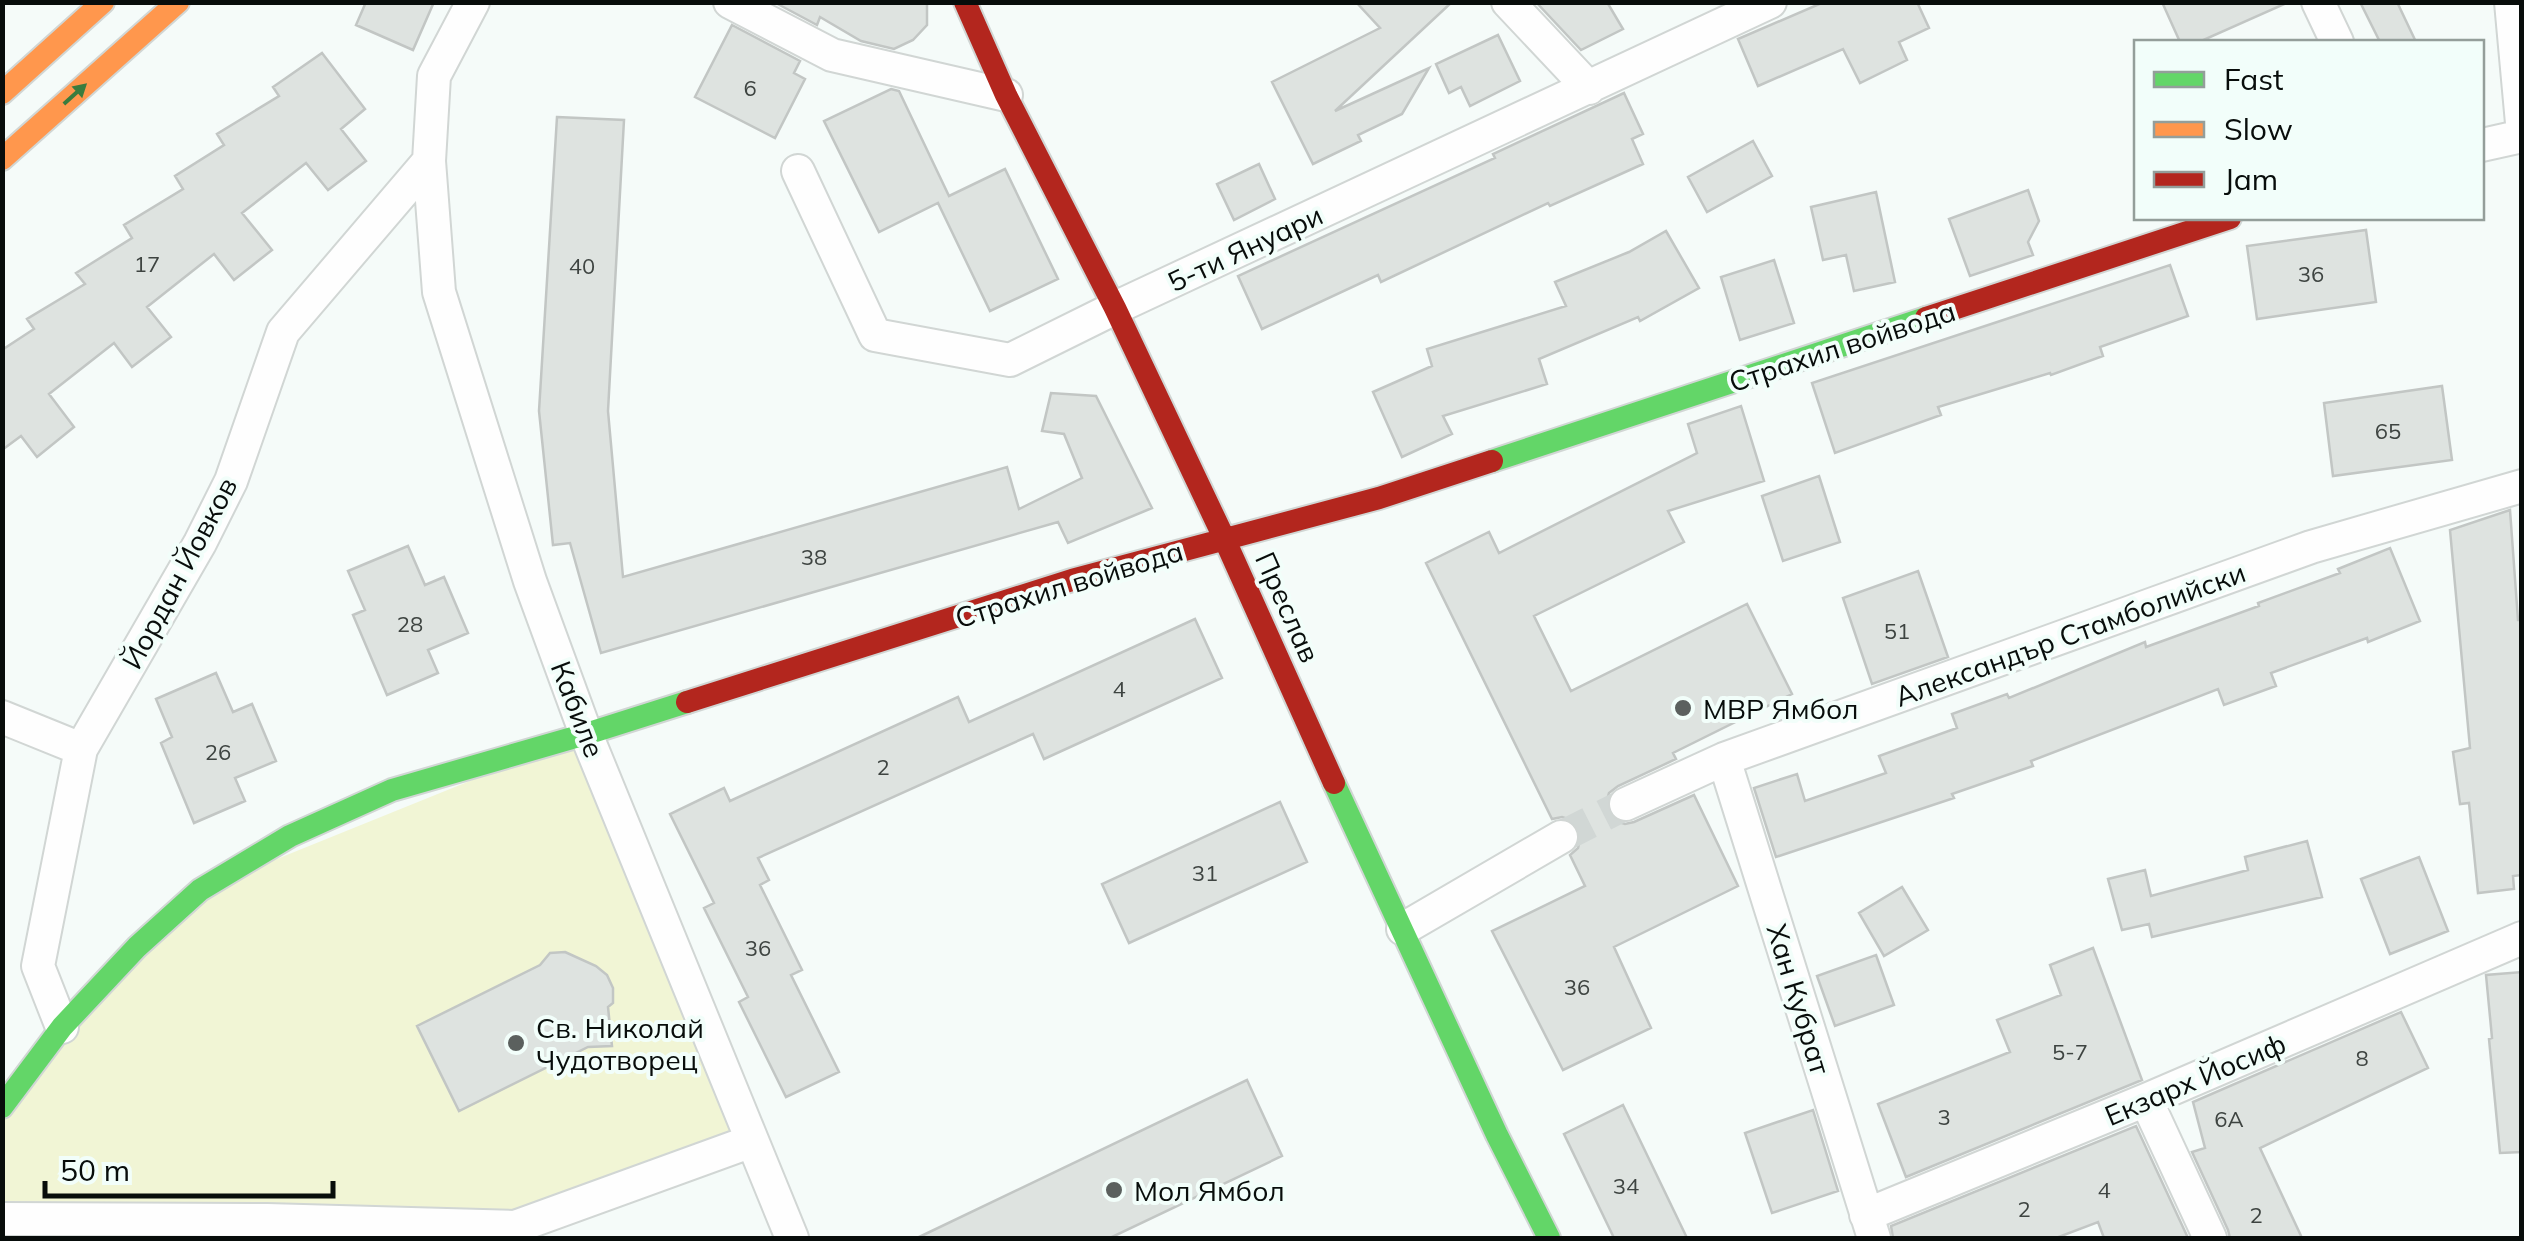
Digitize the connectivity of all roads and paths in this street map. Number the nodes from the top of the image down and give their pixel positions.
1 (103, 2) edge
2 (178, 2) edge
3 (473, 2) edge
4 (730, 2) edge
5 (965, 2) edge
6 (1508, 2) edge
7 (1770, 2) edge
8 (2318, 2) edge
9 (2511, 2) edge
10 (2337, 40) edge
11 (1589, 88) junction
12 (2, 93) edge
13 (1006, 95) junction
14 (2522, 123) edge
15 (2522, 136) edge
16 (2484, 145) edge
17 (2, 159) edge
18 (429, 161) junction
19 (798, 171) dead end
20 (2224, 220) edge
21 (1115, 308) junction
22 (2522, 486) edge
23 (1224, 538) junction
24 (2, 717) edge
25 (586, 734) junction
26 (81, 749) junction
27 (1724, 758) junction
28 (1626, 804) tunnel mouth
29 (1561, 838) tunnel mouth
30 (1403, 929) junction
31 (2522, 938) edge
32 (62, 1027) junction
33 (2146, 1100) junction
34 (2, 1107) edge
35 (752, 1141) junction
36 (2, 1219) edge
37 (1870, 1227) edge
38 (792, 1238) edge
39 (1549, 1238) edge
40 (2210, 1238) edge

1 - 12 street
17 -> 2 street
3 - 18 street, Кабиле
4 - 13 street
5 - 13 street, Преслав
6 - 11 street
7 - 11 street, 5-ти Януари
8 - 10 street
9 - 14 street
11 - 21 street, 5-ти Януари
13 - 21 street, Преслав
15 - 16 street
18 - 25 street, Кабиле
18 - 26 street, Йордан Йовков
19 - 21 street, 5-ти Януари
20 - 23 street, Страхил войвода
21 - 23 street, Преслав
22 - 27 street, Александър Стамболийски
23 - 25 street, Страхил войвода
23 - 30 street, Преслав
24 - 26 street
25 - 32 street, Страхил войвода
25 - 35 street, Кабиле
26 - 32 street, Йордан Йовков
27 - 28 street, Александър Стамболийски
27 - 37 street, Хан Кубрат
29 - 30 street
30 - 39 street, Преслав
31 - 33 street, Екзарх Йосиф
32 - 34 street, Страхил войвода
33 - 37 street, Екзарх Йосиф
33 - 40 street
35 - 36 street
35 - 38 street, Кабиле

